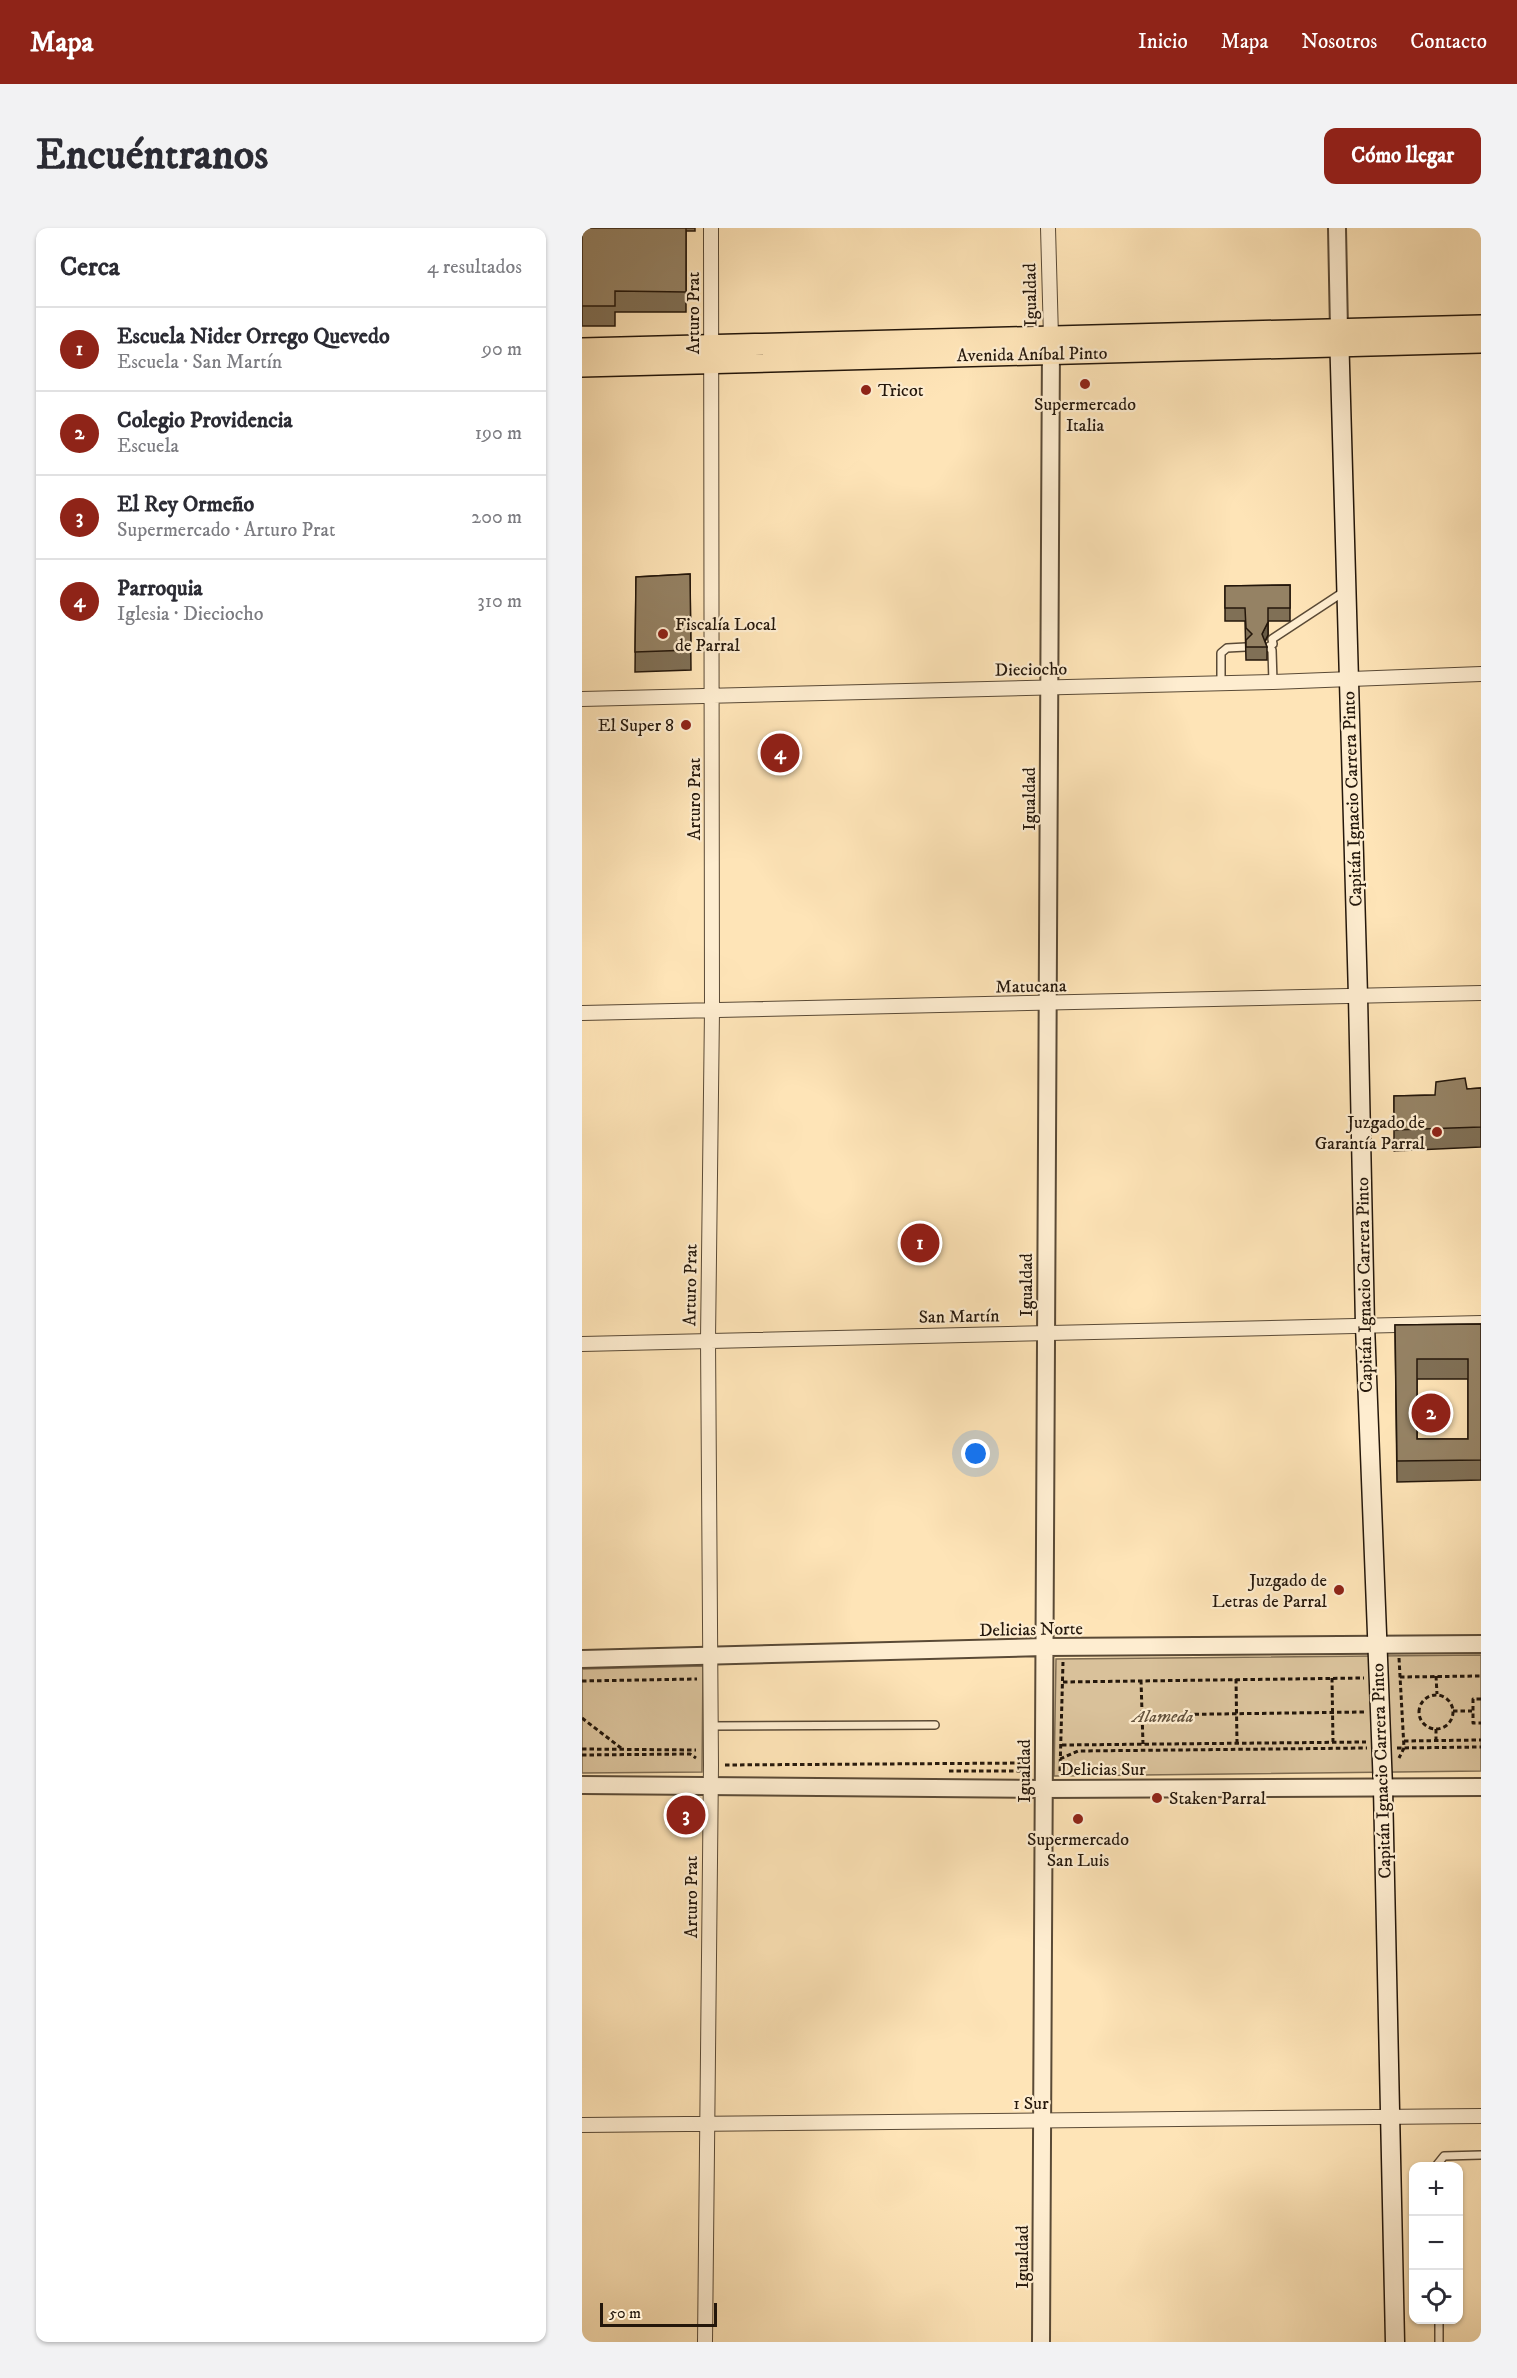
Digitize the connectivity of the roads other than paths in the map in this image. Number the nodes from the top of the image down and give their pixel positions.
1 (711, 228) edge
2 (1048, 228) edge
3 (1337, 228) edge
4 (1481, 326) edge
5 (1424, 336) junction
6 (1339, 338) junction
7 (1481, 342) edge
8 (1051, 346) junction
9 (582, 349) edge
10 (711, 354) junction
11 (582, 366) edge
12 (1345, 591) junction
13 (1246, 647) edge
14 (1481, 674) edge
15 (1348, 680) junction
16 (1273, 682) junction
17 (1221, 683) junction
18 (1049, 687) junction
19 (712, 695) junction
20 (582, 699) edge
21 (1481, 993) edge
22 (1358, 996) junction
23 (1047, 1003) junction
24 (712, 1010) junction
25 (582, 1013) edge
26 (1481, 1323) edge
27 (1365, 1326) junction
28 (1046, 1333) junction
29 (708, 1340) junction
30 (582, 1344) edge
31 (1481, 1644) edge
32 (1376, 1645) junction
33 (1044, 1647) junction
34 (711, 1654) junction
35 (582, 1659) edge
36 (935, 1725) dead end
37 (711, 1726) junction
38 (710, 1777) junction
39 (582, 1785) edge
40 (1481, 1787) edge
41 (1392, 1788) junction
42 (1043, 1789) junction
43 (1481, 2116) edge
44 (1390, 2117) junction
45 (1042, 2121) junction
46 (707, 2124) junction
47 (582, 2125) edge
48 (1481, 2155) edge
49 (1439, 2162) edge
50 (1439, 2324) edge
51 (705, 2342) edge
52 (1041, 2342) edge
53 (1395, 2342) edge
54 (1439, 2342) edge

1 - 10 street, Arturo Prat
2 - 8 street, Igualdad
3 - 6 street, Capitán Ignacio Carrera Pinto
4 - 5 main road, Avenida Aníbal Pinto
5 - 6 main road, Avenida Aníbal Pinto
5 - 7 main road, Avenida Aníbal Pinto
6 - 8 main road, Avenida Aníbal Pinto
6 - 12 main road, Capitán Ignacio Carrera Pinto
8 - 10 main road, Avenida Aníbal Pinto
8 - 18 street, Igualdad
9 - 10 main road, Avenida Aníbal Pinto
10 - 11 main road, Avenida Aníbal Pinto
10 - 19 street, Arturo Prat
12 - 15 main road, Capitán Ignacio Carrera Pinto
12 - 16 lane
13 - 17 lane
14 - 15 street, Dieciocho
15 - 16 street, Dieciocho
15 - 22 main road, Capitán Ignacio Carrera Pinto
16 - 17 street, Dieciocho
17 - 18 street, Dieciocho
18 - 19 street, Dieciocho
18 - 23 street, Igualdad
19 - 20 street, Dieciocho
19 - 24 street, Arturo Prat
21 - 22 street, Matucana
22 - 23 street, Matucana
22 - 27 main road, Capitán Ignacio Carrera Pinto
23 - 24 street, Matucana
23 - 28 street, Igualdad
24 - 25 street, Matucana
24 - 29 street, Arturo Prat
26 - 27 street, San Martín
27 - 28 street, San Martín
27 - 32 main road, Capitán Ignacio Carrera Pinto
28 - 29 street, San Martín
28 - 33 street, Igualdad
29 - 30 street, San Martín
29 - 34 street, Arturo Prat
31 - 32 street, Delicias Norte
32 - 33 street, Delicias Norte
32 - 41 main road, Capitán Ignacio Carrera Pinto
33 - 34 street, Delicias Norte
33 - 42 street, Igualdad
34 - 35 street, Delicias Norte
34 - 37 street, Arturo Prat
36 - 37 lane
37 - 38 street, Arturo Prat
38 - 39 street, Delicias Sur
38 - 42 street, Delicias Sur
38 - 46 street, Arturo Prat
40 - 41 street, Delicias Sur
41 - 42 street, Delicias Sur
41 - 44 main road, Capitán Ignacio Carrera Pinto
42 - 45 street, Igualdad
43 - 44 street, 1 Sur
44 - 45 street, 1 Sur
44 - 53 main road, Capitán Ignacio Carrera Pinto
45 - 46 street, 1 Sur
45 - 52 street, Igualdad
46 - 47 street, 1 Sur
46 - 51 street, Arturo Prat
48 - 49 lane
50 - 54 lane

